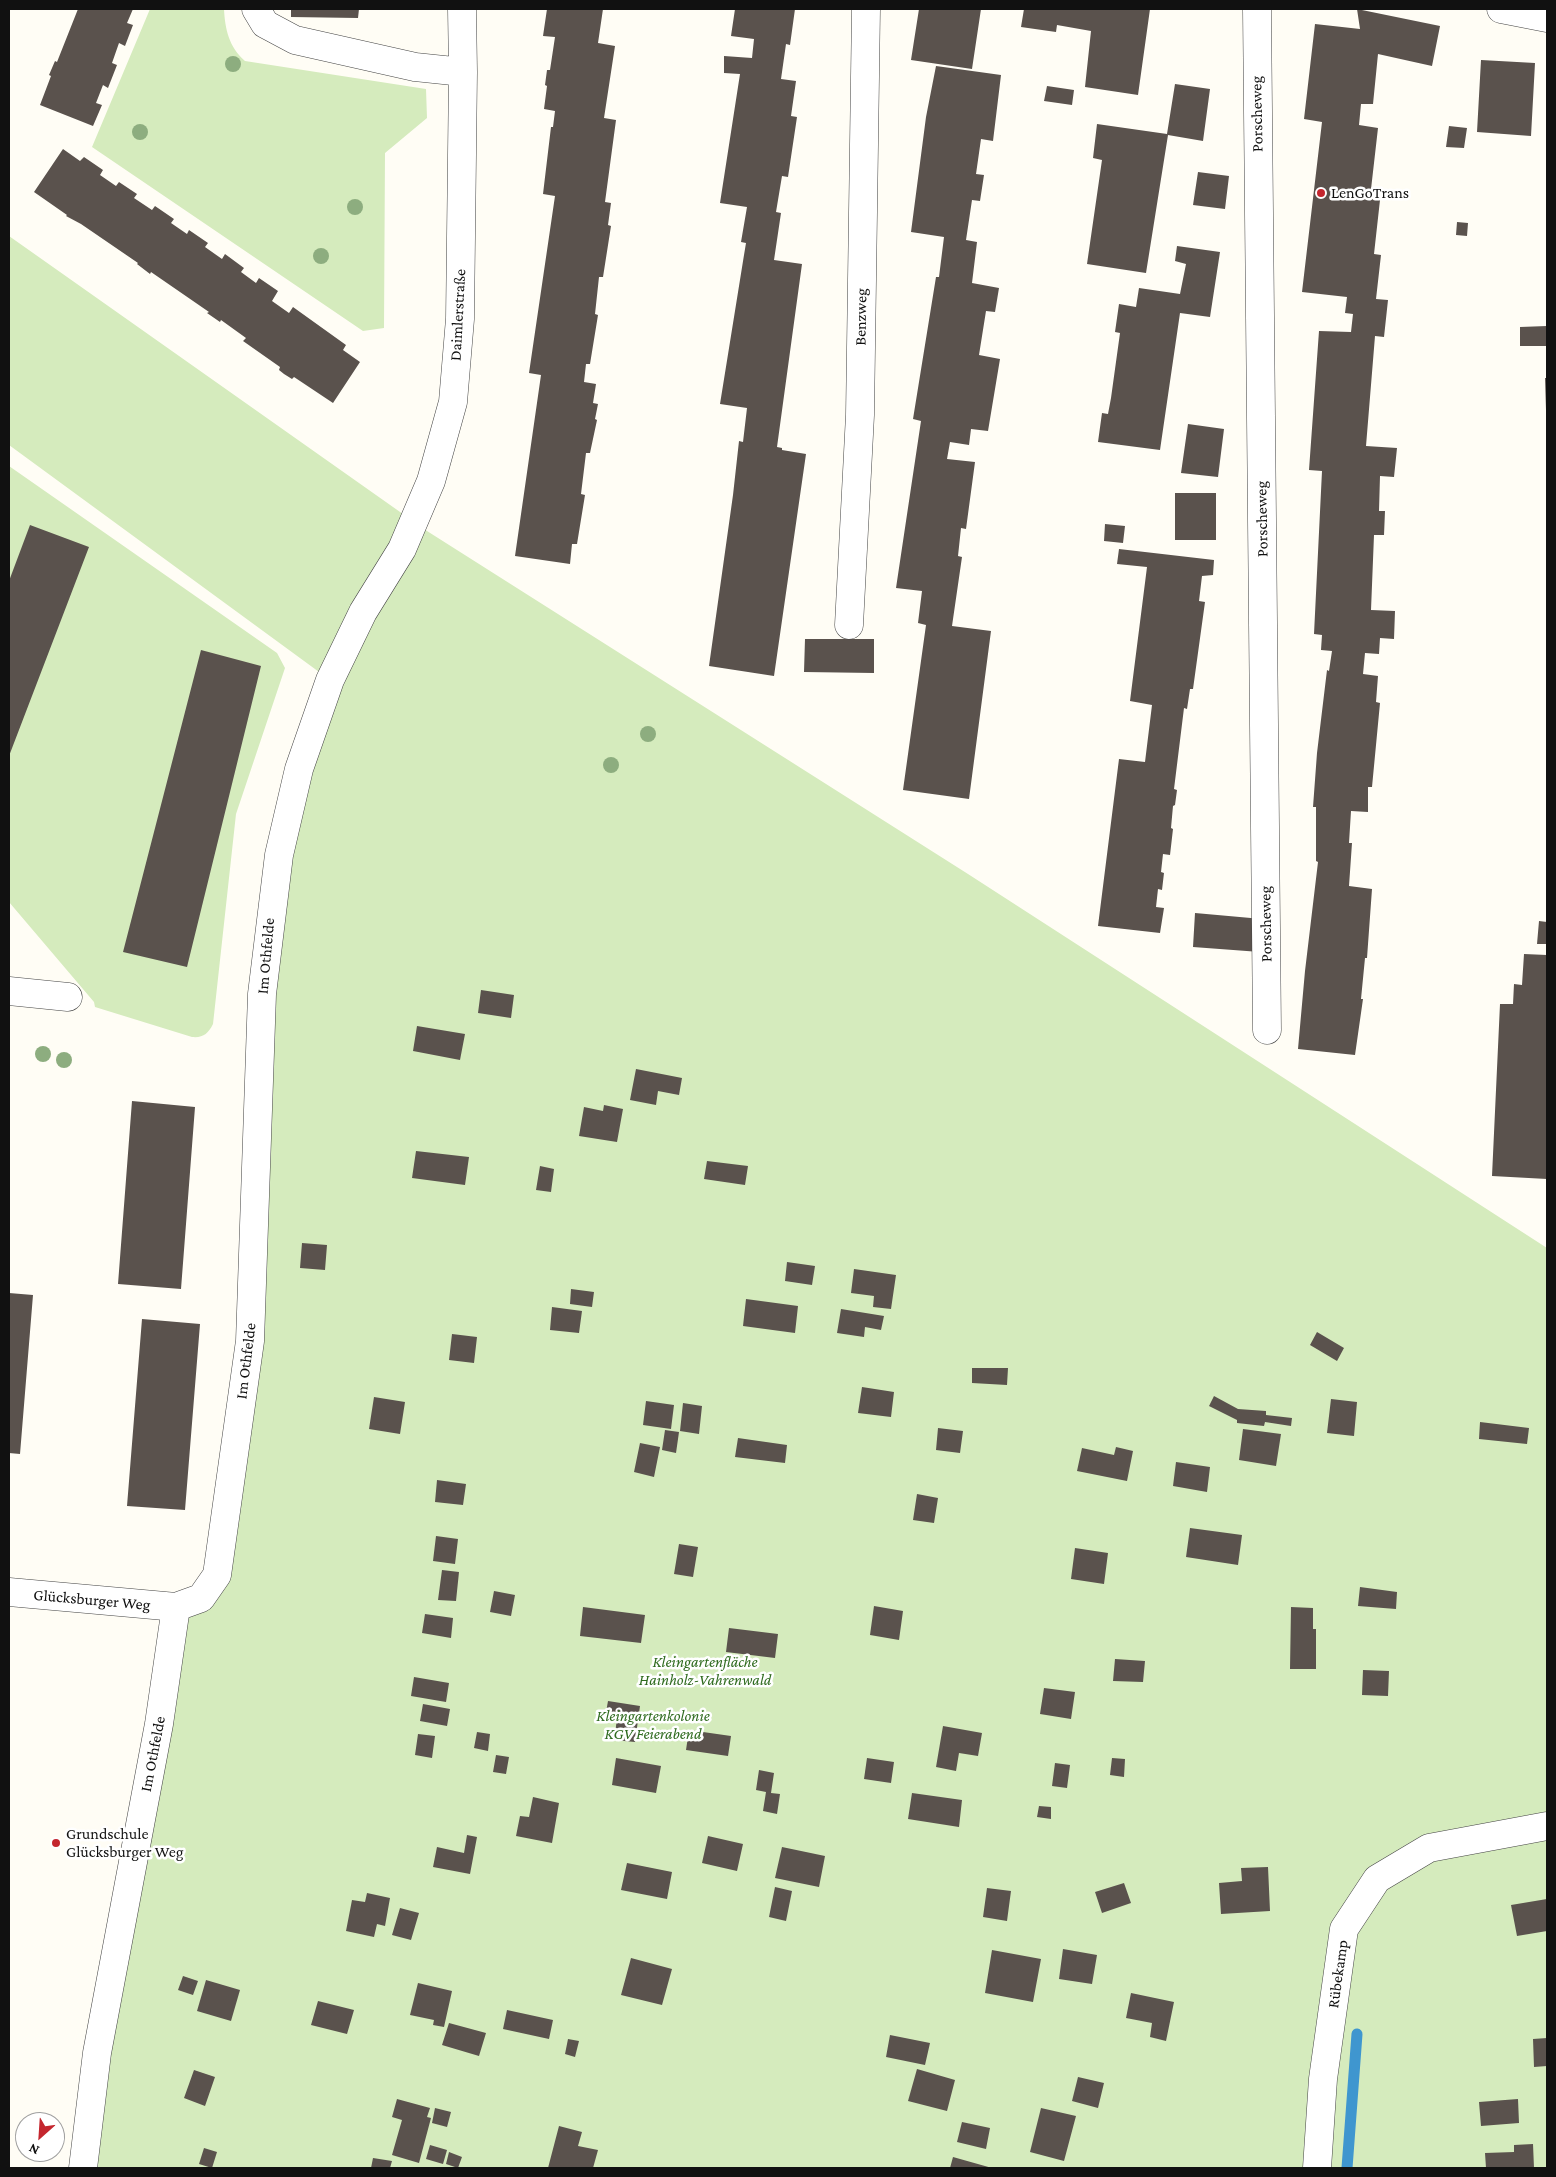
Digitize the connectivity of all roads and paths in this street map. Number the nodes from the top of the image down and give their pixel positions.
1 (256, 9) edge
2 (462, 9) edge
3 (866, 9) edge
4 (1256, 9) edge
5 (1501, 9) edge
6 (1547, 18) edge
7 (463, 72) junction
8 (402, 548) joint
9 (849, 625) dead end
10 (9, 991) edge
11 (68, 997) dead end
12 (1267, 1030) dead end
13 (9, 1592) edge
14 (176, 1607) junction
15 (1547, 1826) edge
16 (83, 2168) edge
17 (1317, 2168) edge

1 - 7 street
2 - 7 street, Daimlerstraße
3 - 9 street, Benzweg
4 - 12 street, Porscheweg
5 - 6 street
7 - 8 street, Daimlerstraße
8 - 14 street, Im Othfelde
10 - 11 street
13 - 14 street, Glücksburger Weg
14 - 16 street, Im Othfelde
15 - 17 street, Rübekamp

